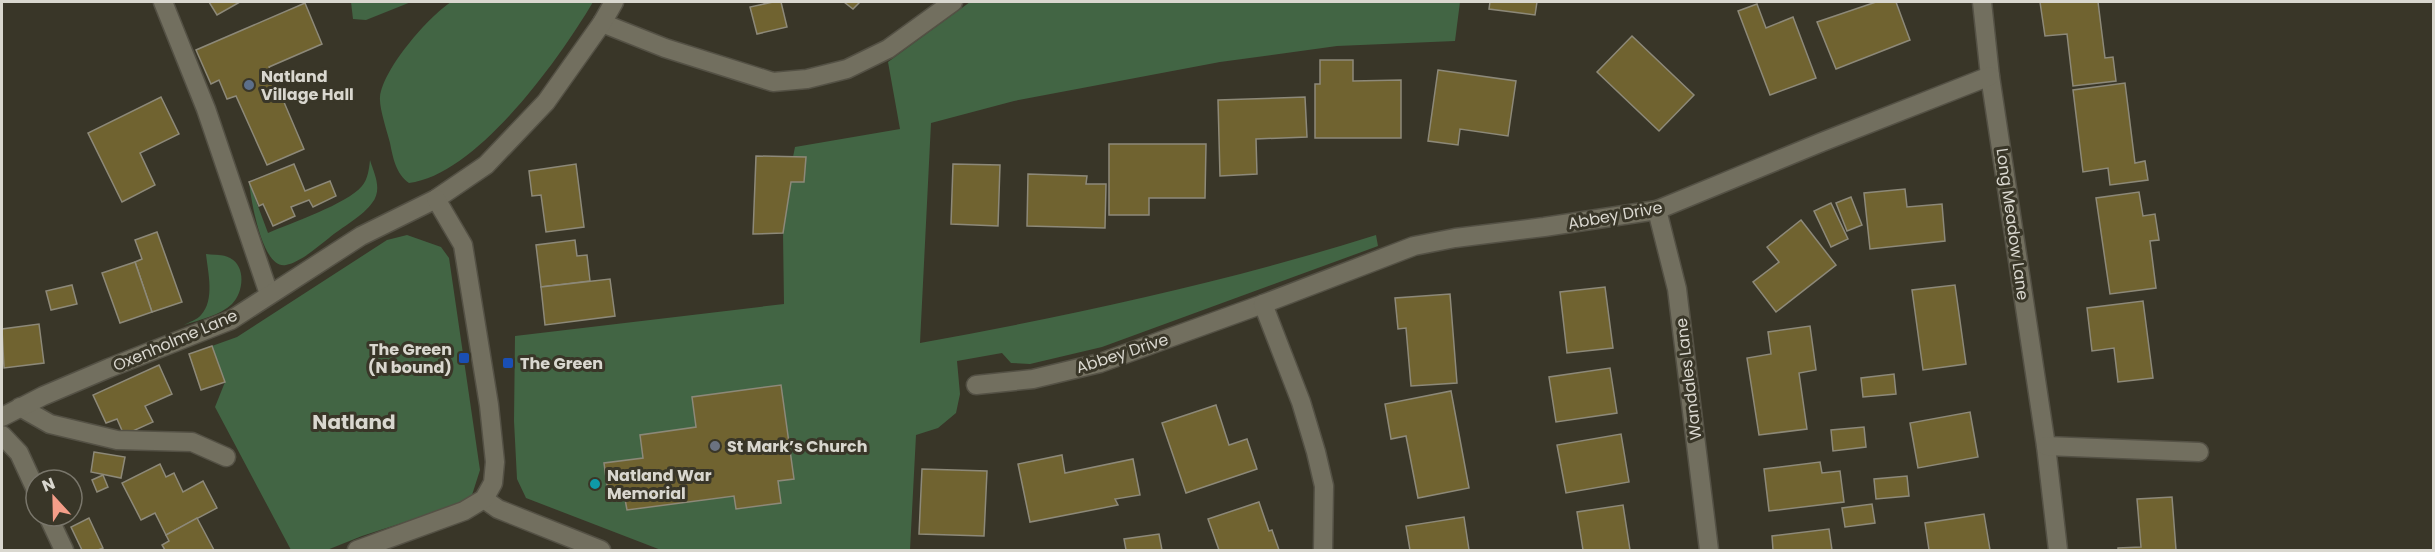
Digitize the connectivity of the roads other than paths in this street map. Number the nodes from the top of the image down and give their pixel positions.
1 (163, 2) edge
2 (614, 2) edge
3 (953, 2) edge
4 (1982, 2) edge
5 (602, 23) junction
6 (1990, 76) junction
7 (436, 199) junction
8 (1657, 210) junction
9 (269, 294) junction
10 (1263, 304) junction
11 (976, 385) dead end
12 (20, 407) junction
13 (2, 417) edge
14 (2, 435) edge
15 (2046, 446) junction
16 (2199, 452) dead end
17 (226, 457) dead end
18 (26, 468) edge
19 (484, 499) junction
20 (54, 528) edge
21 (64, 550) edge
22 (357, 550) edge
23 (601, 550) edge
24 (1323, 550) edge
25 (1708, 550) edge
26 (2058, 550) edge

1 - 9 street
2 - 5 street, Oxenholme Lane
3 - 5 street
4 - 6 street, Long Meadow Lane
5 - 7 street, Oxenholme Lane
6 - 8 street, Abbey Drive
6 - 15 street, Long Meadow Lane
7 - 9 street, Oxenholme Lane
7 - 19 street
8 - 10 street, Abbey Drive
8 - 25 street, Wandales Lane
9 - 12 street, Oxenholme Lane
10 - 11 street, Abbey Drive
10 - 24 street
12 - 13 street, Oxenholme Lane
12 - 17 street
14 - 18 street
15 - 16 street
15 - 26 street, Long Meadow Lane
19 - 22 street
19 - 23 street
20 - 21 street

